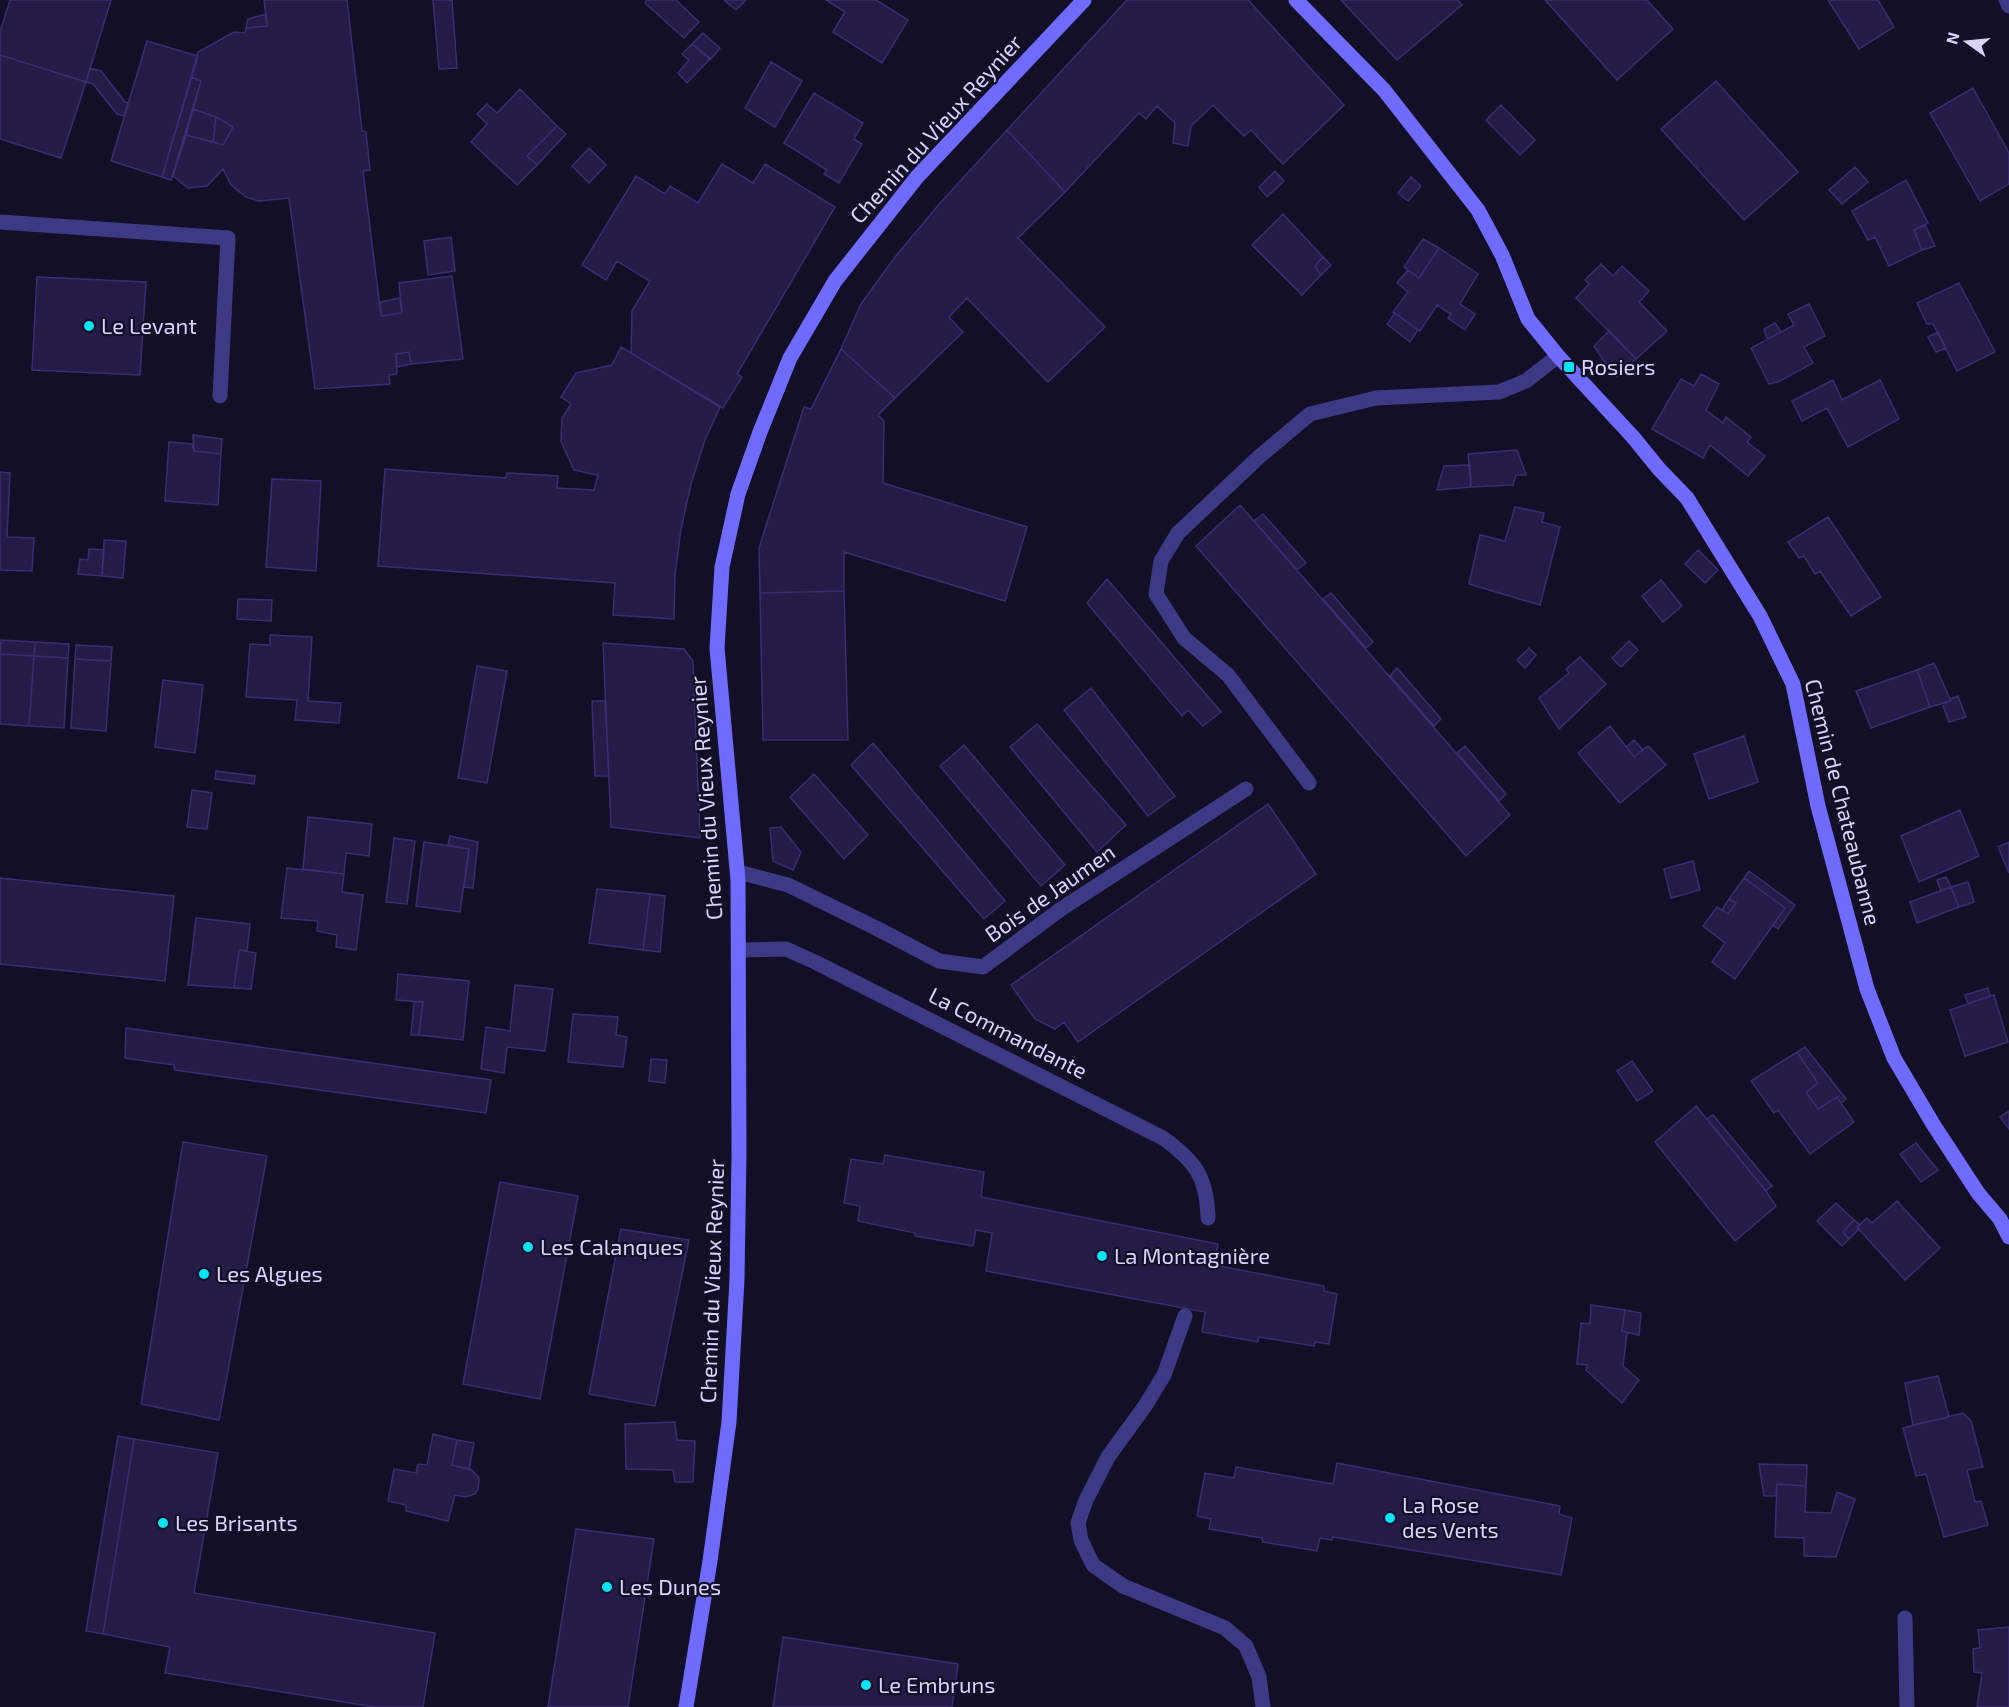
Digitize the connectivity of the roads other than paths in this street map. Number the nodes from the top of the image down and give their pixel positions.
1 (1084, 0) edge
2 (1296, 0) edge
3 (2006, 0) edge
4 (2009, 6) edge
5 (0, 222) edge
6 (1558, 356) junction
7 (220, 396) dead end
8 (1309, 783) dead end
9 (1246, 789) dead end
10 (738, 872) junction
11 (739, 950) junction
12 (1208, 1218) dead end
13 (2009, 1237) edge
14 (1185, 1316) dead end
15 (1905, 1618) dead end
16 (686, 1707) edge
17 (1263, 1707) edge
18 (1907, 1707) edge

1 - 10 street, Chemin du Vieux Reynier
2 - 6 street, Chemin de Chateaubanne
3 - 4 street
5 - 7 street
6 - 8 street
6 - 13 street, Chemin de Chateaubanne
9 - 10 street, Bois de Jaumen
10 - 11 street, Chemin du Vieux Reynier
11 - 12 street, La Commandante
11 - 16 street, Chemin du Vieux Reynier
14 - 17 street
15 - 18 street

